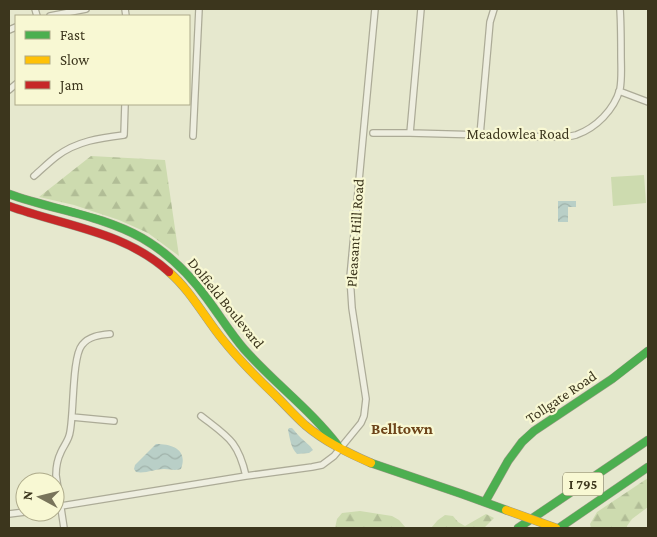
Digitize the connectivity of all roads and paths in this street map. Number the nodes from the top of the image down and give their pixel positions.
1 (86, 9) edge
2 (198, 9) edge
3 (375, 9) edge
4 (421, 9) edge
5 (494, 9) edge
6 (620, 9) edge
7 (55, 15) edge
8 (619, 91) junction
9 (648, 102) edge
10 (125, 105) edge
11 (373, 133) dead end
12 (410, 133) junction
13 (480, 135) junction
14 (193, 136) dead end
15 (34, 176) dead end
16 (9, 194) edge
17 (9, 206) edge
18 (110, 334) dead end
19 (648, 351) edge
20 (201, 416) dead end
21 (72, 417) junction
22 (114, 421) dead end
23 (648, 440) edge
24 (340, 448) junction
25 (648, 467) edge
26 (56, 472) edge
27 (246, 476) junction
28 (485, 502) junction
29 (65, 506) edge
30 (518, 528) edge
31 (556, 528) edge
32 (559, 528) edge

1 - 7 street
2 - 14 street
3 - 24 street, Pleasant Hill Road
4 - 12 street
5 - 13 street
6 - 8 street, Meadowlea Road
8 - 9 street
8 - 13 street, Meadowlea Road
10 - 15 street
11 - 12 street, Meadowlea Road
12 - 13 street, Meadowlea Road
16 - 24 main road, Dolfield Boulevard
17 - 24 main road, Dolfield Boulevard
18 - 21 street
19 - 28 main road, Tollgate Road
20 - 27 street
21 - 22 street
21 - 26 street
23 - 30 main road, I 795
24 - 27 street, Pleasant Hill Road
24 - 28 main road, Dolfield Boulevard
25 - 32 main road, I 795
27 - 29 street, Pleasant Hill Road
28 - 31 main road, Dolfield Boulevard, bridge

